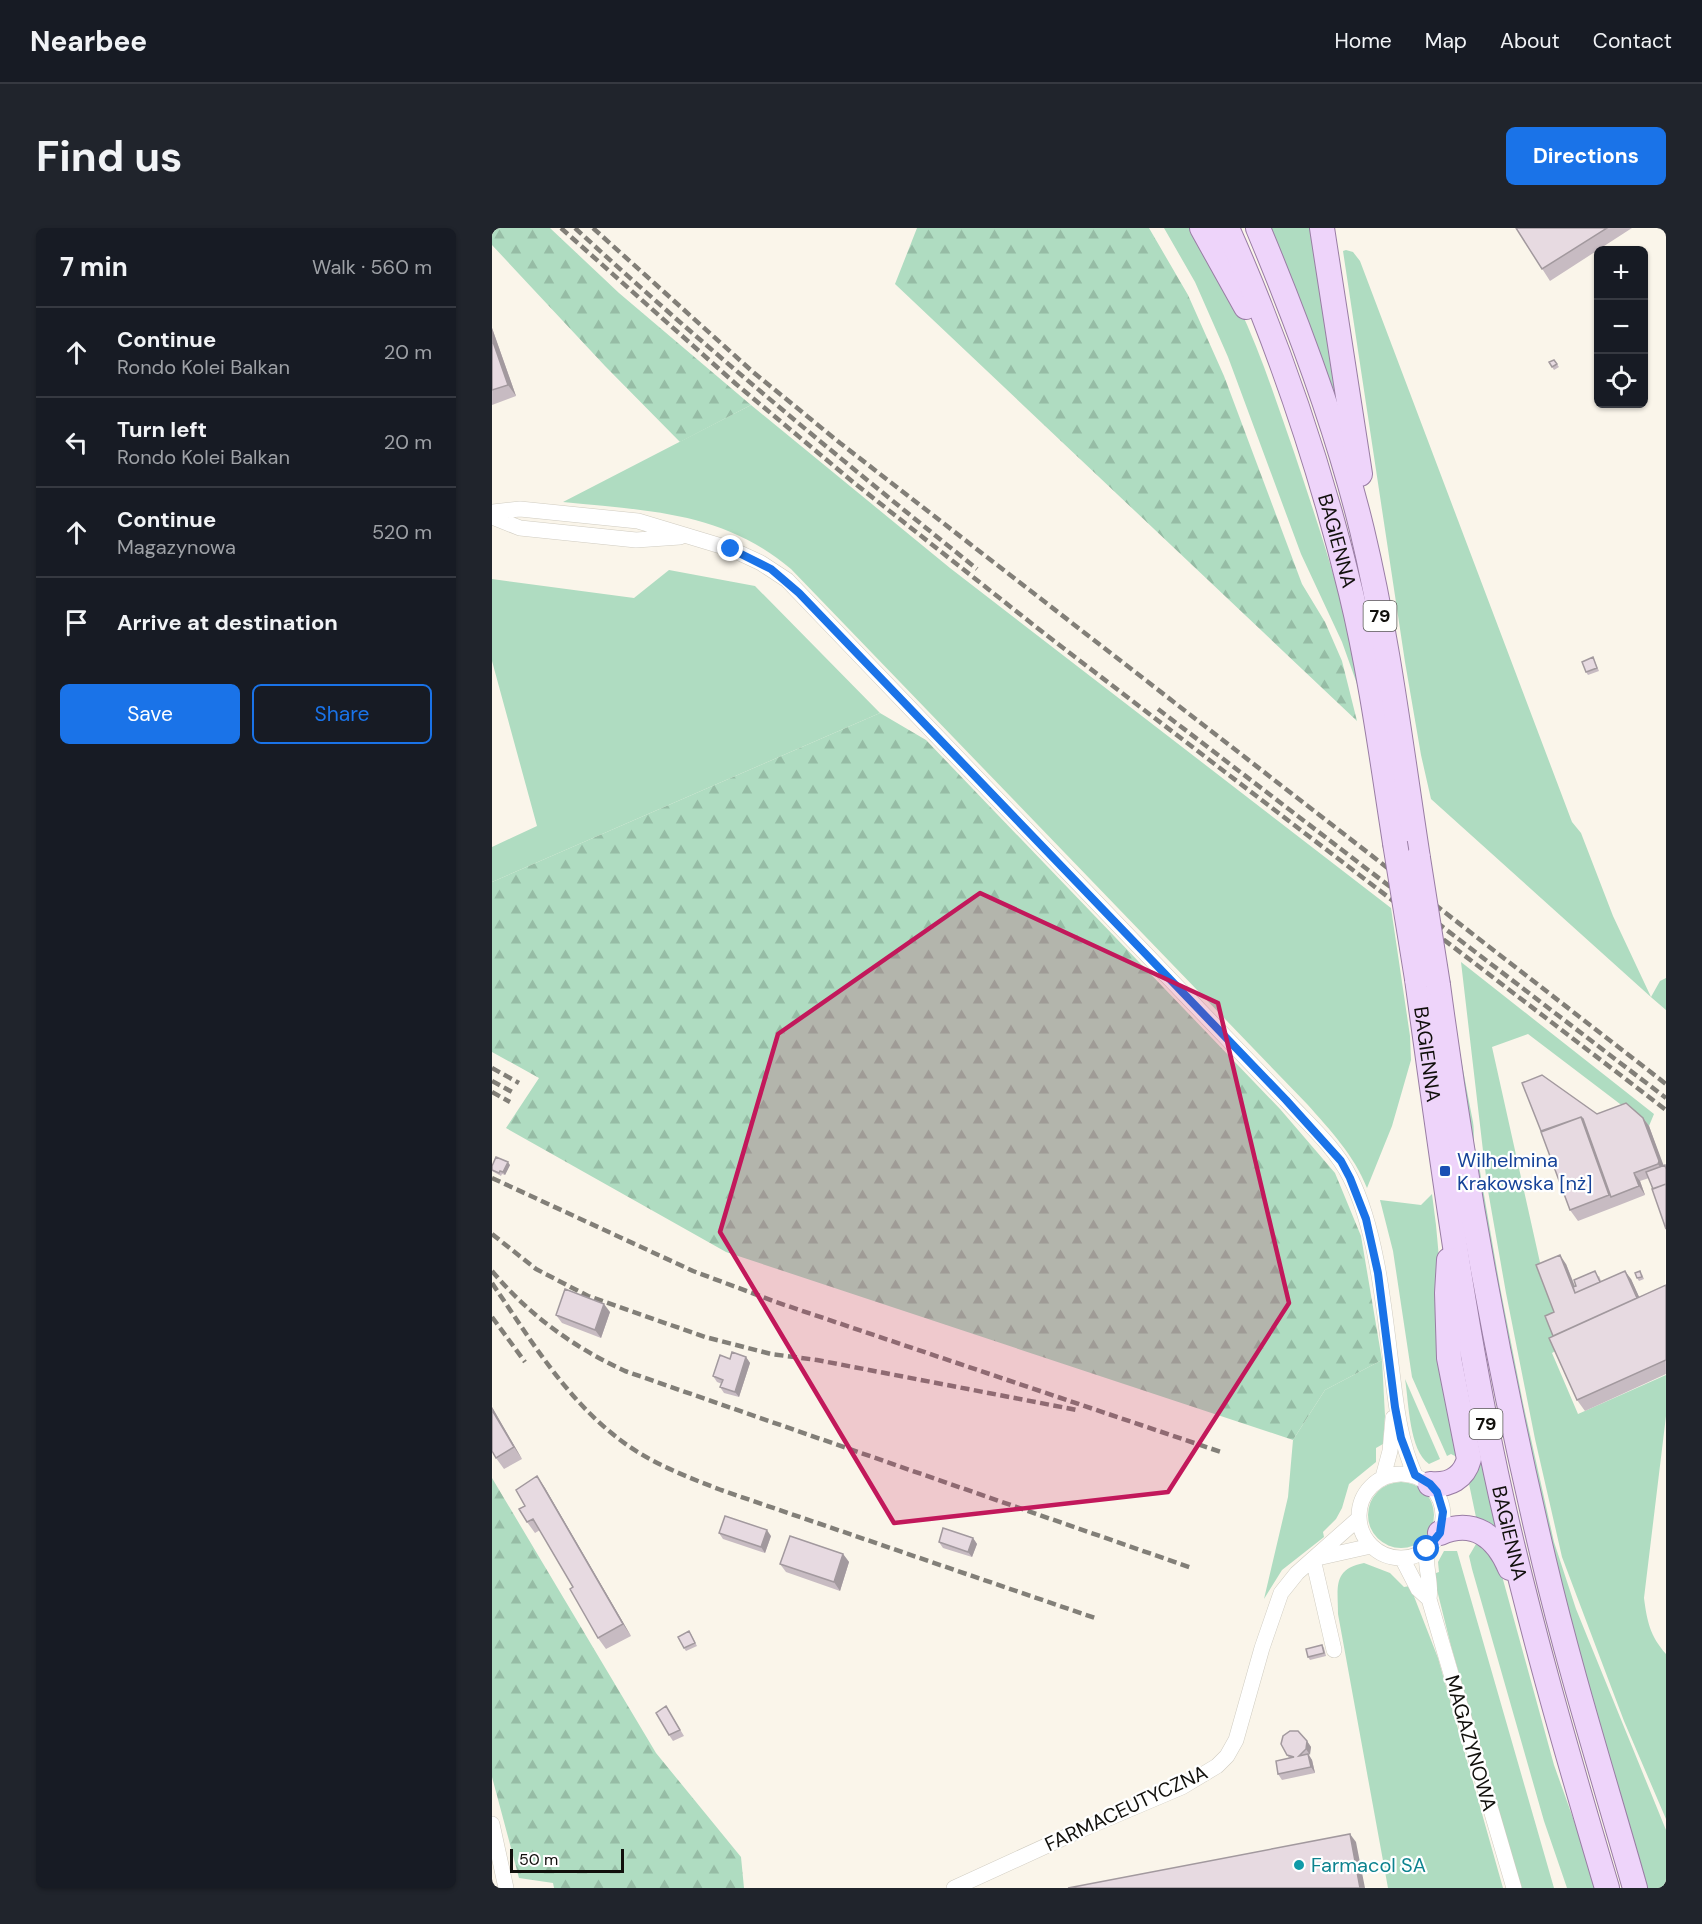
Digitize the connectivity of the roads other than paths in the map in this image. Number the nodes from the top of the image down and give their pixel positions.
1 (1202, 228) edge
2 (1227, 228) edge
3 (1258, 228) edge
4 (1322, 228) edge
5 (1292, 392) junction
6 (492, 512) edge
7 (492, 517) edge
8 (1361, 528) junction
9 (686, 537) junction
10 (1427, 982) junction
11 (1454, 1234) junction
12 (1395, 1407) junction
13 (1383, 1477) junction
14 (1422, 1480) junction
15 (1359, 1519) junction
16 (1433, 1541) junction
17 (1371, 1546) junction
18 (1402, 1558) junction
19 (1313, 1559) junction
20 (1429, 1599) junction
21 (1528, 1612) junction
22 (1334, 1650) dead end
23 (492, 1824) edge
24 (506, 1888) edge
25 (954, 1888) edge
26 (1514, 1888) edge
27 (1607, 1888) edge
28 (1635, 1888) edge

1 - 5 main road
2 - 5 main road, BAGIENNA / 79
3 - 8 main road, BAGIENNA / 79
4 - 8 main road
5 - 10 main road, BAGIENNA / 79, bridge
6 - 9 street
7 - 9 street
8 - 10 main road, BAGIENNA / 79, bridge
9 - 12 street
10 - 11 main road, BAGIENNA / 79
10 - 28 main road, BAGIENNA / 79
11 - 14 main road
11 - 21 main road, BAGIENNA / 79
12 - 13 street
12 - 14 street
13 - 14 street
13 - 15 street
14 - 16 street
15 - 17 street
15 - 19 street, FARMACEUTYCZNA
16 - 18 street
16 - 20 street, MAGAZYNOWA
16 - 21 main road
17 - 18 street
17 - 19 street
18 - 20 street, MAGAZYNOWA
19 - 22 street
19 - 25 street, FARMACEUTYCZNA
20 - 26 street, MAGAZYNOWA
21 - 27 main road, BAGIENNA / 79
23 - 24 street

